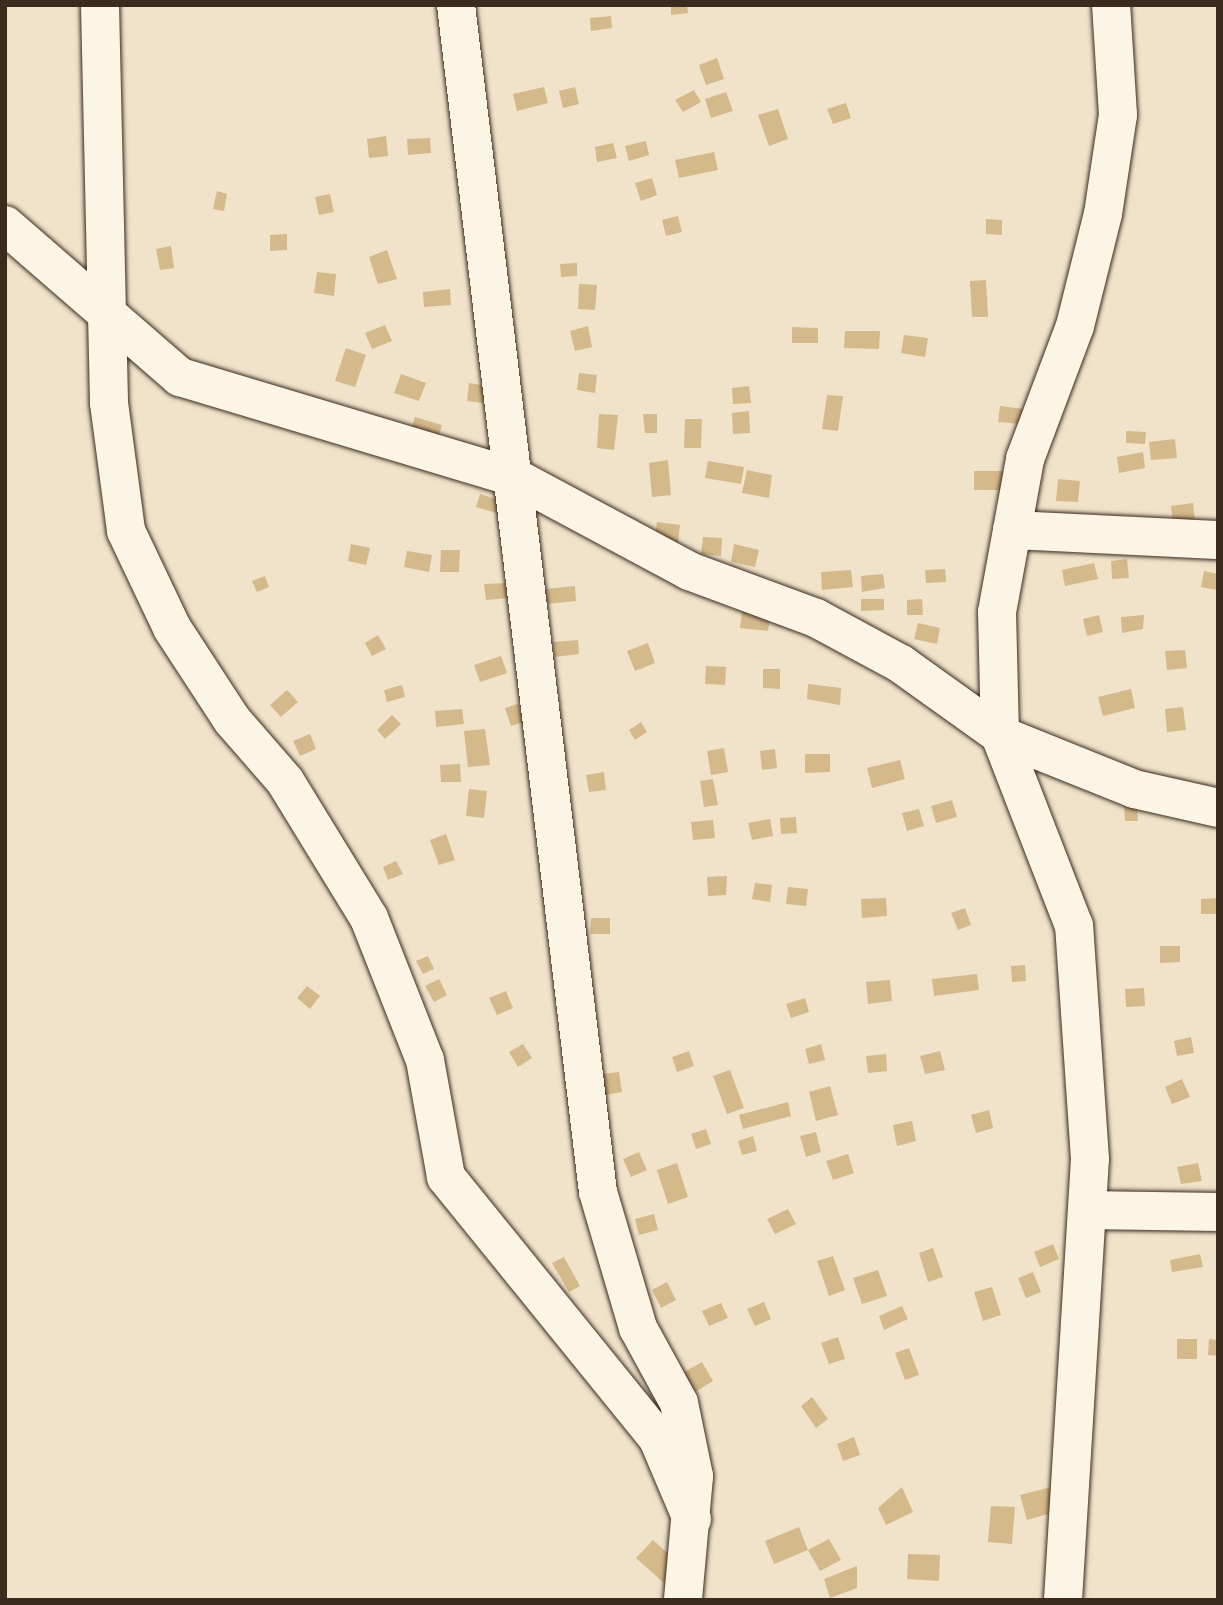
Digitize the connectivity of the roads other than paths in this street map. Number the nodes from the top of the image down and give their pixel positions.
1 (100, 5) edge
2 (456, 5) edge
3 (1111, 5) edge
4 (5, 225) edge
5 (109, 313) junction
6 (514, 477) junction
7 (1012, 530) junction
8 (1218, 540) edge
9 (1000, 735) junction
10 (1218, 808) edge
11 (1087, 1210) junction
12 (1218, 1212) edge
13 (692, 1519) junction
14 (683, 1600) edge
15 (1063, 1600) edge

1 - 5 street
2 - 6 street
3 - 7 street
4 - 5 street
5 - 6 street
5 - 13 street
6 - 9 street
6 - 13 street
7 - 8 street
7 - 9 street
9 - 10 street
9 - 11 street
11 - 12 street
11 - 15 street
13 - 14 street

